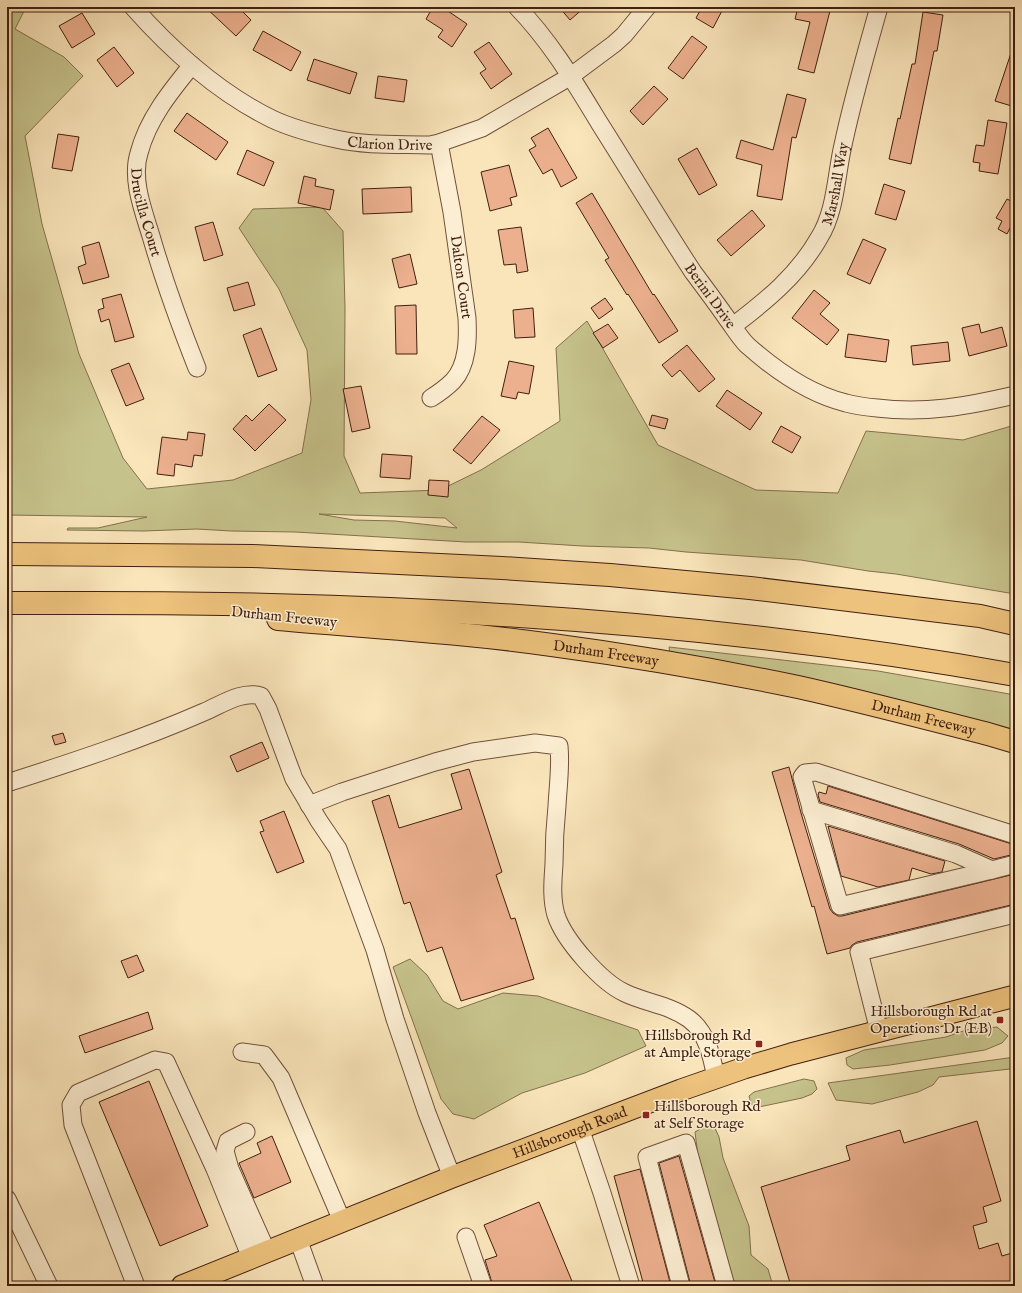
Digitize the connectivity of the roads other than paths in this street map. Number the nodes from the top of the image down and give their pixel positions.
1 (133, 7) edge
2 (518, 7) edge
3 (647, 7) edge
4 (879, 7) edge
5 (192, 65) junction
6 (571, 76) junction
7 (439, 143) junction
8 (733, 326) junction
9 (197, 368) dead end
10 (1015, 395) edge
11 (431, 398) dead end
12 (7, 554) edge
13 (7, 603) edge
14 (191, 604) junction
15 (1015, 614) edge
16 (980, 616) junction
17 (1015, 624) edge
18 (1015, 675) edge
19 (1015, 742) edge
20 (7, 783) edge
21 (309, 805) junction
22 (811, 810) junction
23 (1015, 835) edge
24 (1015, 864) edge
25 (992, 870) junction
26 (1015, 914) edge
27 (1015, 996) edge
28 (879, 1031) junction
29 (242, 1052) dead end
30 (716, 1078) junction
31 (580, 1128) junction
32 (246, 1132) dead end
33 (452, 1177) junction
34 (7, 1198) edge
35 (342, 1221) junction
36 (466, 1237) dead end
37 (298, 1239) junction
38 (259, 1255) junction
39 (49, 1286) edge
40 (136, 1286) edge
41 (182, 1286) edge
42 (315, 1286) edge
43 (483, 1286) edge
44 (631, 1286) edge
45 (681, 1286) edge
46 (726, 1286) edge

1 - 5 street, Clarion Drive
2 - 6 street, Berini Drive
3 - 6 street, Clarion Drive
4 - 8 street, Marshall Way
5 - 7 street, Clarion Drive
5 - 9 street, Drucilla Court
6 - 7 street, Clarion Drive
6 - 8 street, Berini Drive
7 - 11 street, Dalton Court
8 - 10 street, Berini Drive
12 - 16 highway
13 - 14 highway
14 - 18 highway
14 - 19 highway, Durham Freeway
15 - 16 highway
16 - 17 highway
20 - 21 street
21 - 30 street
21 - 33 street
22 - 23 street
22 - 25 street
22 - 25 street
24 - 25 street
26 - 28 street
27 - 28 main road, Hillsborough Road
28 - 30 main road, Hillsborough Road
29 - 35 street
30 - 31 main road, Hillsborough Road
31 - 33 main road, Hillsborough Road
31 - 44 street
32 - 38 street
33 - 35 main road, Hillsborough Road
34 - 39 street
35 - 37 main road, Hillsborough Road
36 - 43 street
37 - 38 main road, Hillsborough Road
37 - 42 street
38 - 40 street
38 - 41 main road, Hillsborough Road
45 - 46 street

